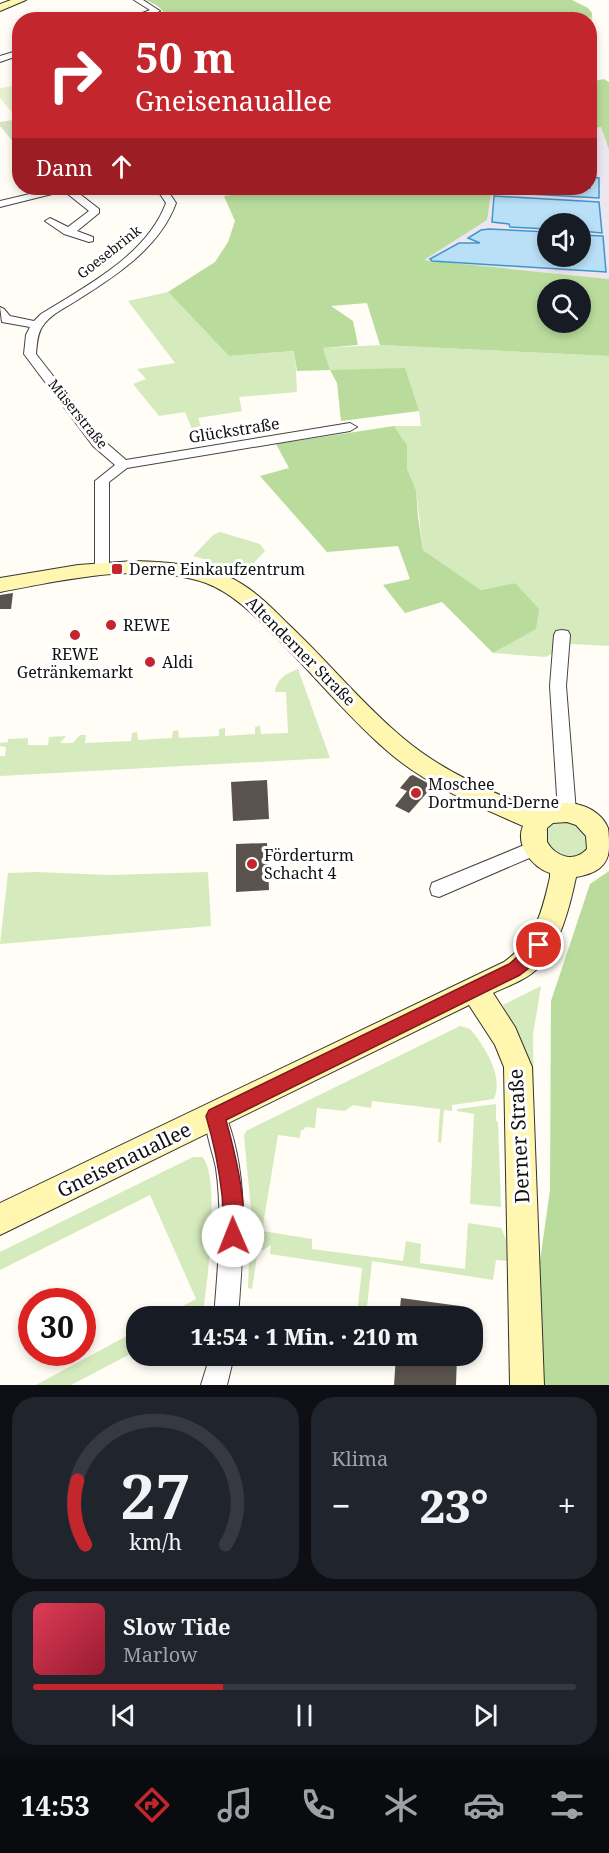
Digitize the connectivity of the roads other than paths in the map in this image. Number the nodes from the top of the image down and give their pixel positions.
1 (21, 0) edge
2 (138, 0) edge
3 (0, 8) edge
4 (153, 12) edge
5 (27, 195) edge
6 (75, 195) edge
7 (166, 195) edge
8 (5, 199) edge
9 (50, 221) dead end
10 (68, 232) junction
11 (89, 239) dead end
12 (0, 311) edge
13 (37, 325) junction
14 (350, 427) dead end
15 (123, 465) junction
16 (102, 569) junction
17 (0, 585) edge
18 (562, 635) dead end
19 (567, 812) junction
20 (537, 821) junction
21 (601, 823) edge
22 (534, 848) junction
23 (564, 867) junction
24 (439, 889) dead end
25 (474, 989) junction
26 (215, 1116) junction
27 (0, 1220) edge
28 (227, 1306) edge
29 (219, 1366) edge
30 (214, 1385) edge
31 (526, 1385) edge

1 - 3 main road
2 - 4 street
5 - 8 street
6 - 10 street
7 - 13 street, Goesebrink
9 - 10 street
10 - 11 street
12 - 13 street
13 - 15 street, Müserstraße
14 - 15 street, Glückstraße
15 - 16 street, Müserstraße
16 - 17 main road, Altenderner Straße
16 - 20 main road, Altenderner Straße
18 - 19 street
19 - 20 main road
19 - 21 main road
20 - 22 main road
21 - 23 main road
22 - 23 main road
22 - 24 street
23 - 25 main road
25 - 26 main road, Gneisenauallee
25 - 31 main road, Derner Straße
26 - 27 main road, Gneisenauallee
26 - 28 street
29 - 30 street

